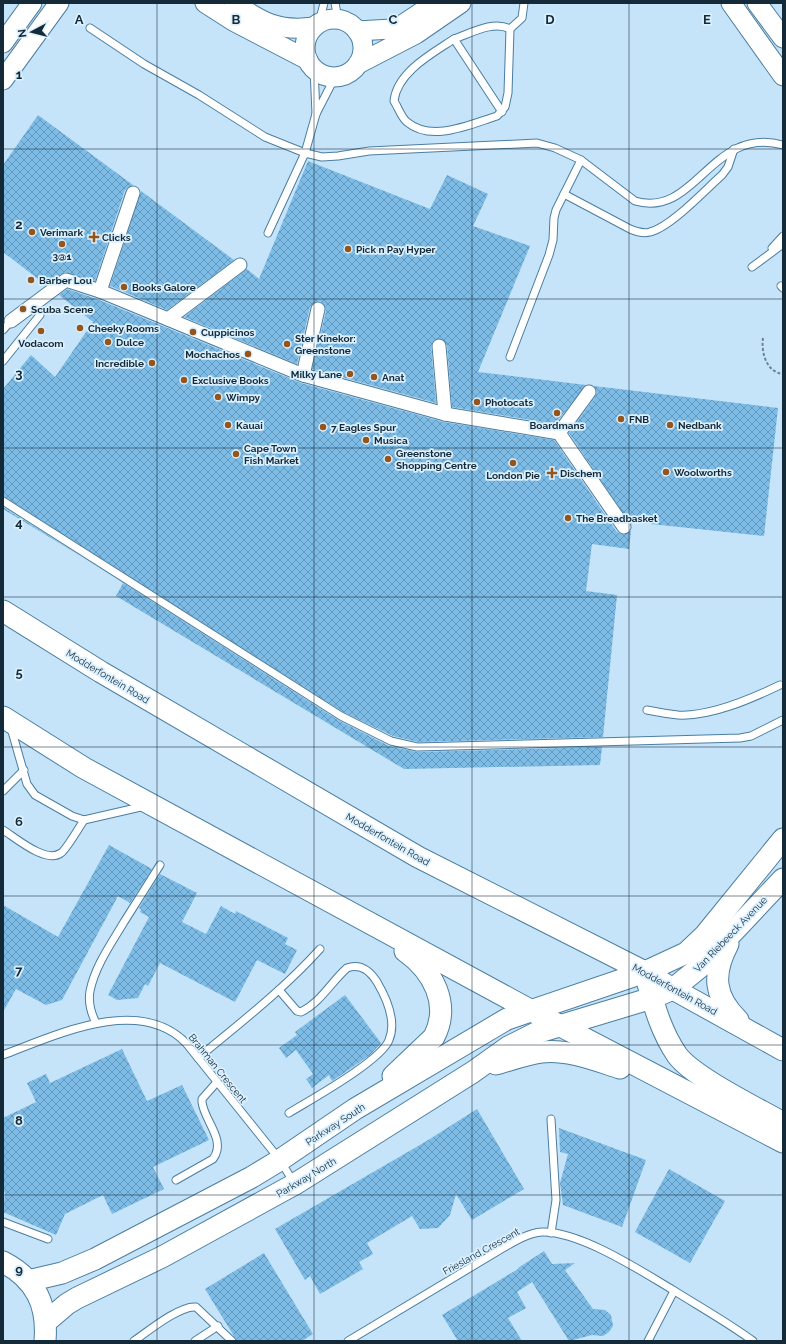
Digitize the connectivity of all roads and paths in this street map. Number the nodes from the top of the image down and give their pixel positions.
1 (32, 3) edge
2 (59, 3) edge
3 (205, 3) edge
4 (234, 3) edge
5 (324, 3) edge
6 (435, 3) edge
7 (461, 3) edge
8 (523, 3) edge
9 (731, 3) edge
10 (757, 3) edge
11 (337, 11) edge
12 (317, 25) junction
13 (90, 28) dead end
14 (510, 29) junction
15 (357, 31) junction
16 (783, 38) edge
17 (454, 39) junction
18 (3, 43) edge
19 (311, 64) junction
20 (358, 64) junction
21 (335, 76) junction
22 (783, 76) edge
23 (3, 80) edge
24 (502, 112) junction
25 (316, 114) junction
26 (783, 145) edge
27 (734, 149) junction
28 (305, 153) junction
29 (581, 160) junction
30 (133, 194) dead end
31 (564, 194) junction
32 (268, 233) dead end
33 (783, 236) edge
34 (783, 244) edge
35 (764, 257) junction
36 (240, 266) dead end
37 (752, 267) dead end
38 (100, 291) junction
39 (318, 309) dead end
40 (40, 315) dead end
41 (168, 319) junction
42 (7, 325) edge
43 (763, 338) dead end
44 (439, 346) dead end
45 (510, 356) dead end
46 (3, 361) edge
47 (783, 374) edge
48 (303, 375) junction
49 (589, 392) dead end
50 (445, 414) junction
51 (559, 433) junction
52 (3, 501) edge
53 (624, 527) dead end
54 (3, 612) edge
55 (780, 684) dead end
56 (647, 710) dead end
57 (5, 718) edge
58 (781, 722) edge
59 (24, 770) junction
60 (3, 791) edge
61 (151, 805) junction
62 (84, 820) junction
63 (3, 830) edge
64 (783, 838) edge
65 (160, 865) dead end
66 (783, 879) edge
67 (306, 889) junction
68 (738, 926) junction
69 (320, 949) dead end
70 (645, 972) junction
71 (673, 989) junction
72 (279, 990) junction
73 (652, 998) junction
74 (530, 1010) junction
75 (96, 1023) junction
76 (561, 1026) junction
77 (748, 1030) junction
78 (783, 1050) edge
79 (3, 1055) edge
80 (198, 1058) junction
81 (473, 1072) junction
82 (661, 1080) junction
83 (217, 1082) junction
84 (355, 1110) junction
85 (289, 1113) dead end
86 (552, 1119) dead end
87 (783, 1123) edge
88 (783, 1142) edge
89 (280, 1160) junction
90 (176, 1180) dead end
91 (295, 1184) junction
92 (3, 1222) edge
93 (551, 1233) junction
94 (48, 1239) dead end
95 (3, 1262) edge
96 (28, 1281) junction
97 (674, 1291) junction
98 (218, 1326) junction
99 (46, 1331) edge
100 (134, 1341) edge
101 (196, 1341) edge
102 (232, 1341) edge
103 (348, 1341) edge
104 (648, 1341) edge
105 (753, 1341) edge

1 - 18 street
2 - 23 street
3 - 19 street
4 - 12 street
5 - 12 lane
6 - 15 street
7 - 20 street
8 - 14 lane
9 - 22 street
10 - 16 street
11 - 12 street
11 - 15 street
12 - 19 street
13 - 28 lane
14 - 17 lane
14 - 24 lane
15 - 20 street
17 - 24 lane
17 - 24 lane
19 - 21 street
19 - 25 lane
20 - 21 street
21 - 25 lane
25 - 28 lane
26 - 27 lane
27 - 29 lane
27 - 31 lane
28 - 29 lane
28 - 32 lane
29 - 31 lane
30 - 38 street
31 - 45 lane
33 - 35 lane
34 - 35 lane
35 - 37 lane
36 - 41 street
38 - 41 street
38 - 42 street
39 - 48 street
40 - 46 lane
41 - 48 street
43 - 47 path
44 - 50 street
48 - 50 street
49 - 51 street
50 - 51 street
51 - 53 street
52 - 58 lane
54 - 70 main road, Modderfontein Road
55 - 56 lane
57 - 59 lane
57 - 61 main road
59 - 60 lane
59 - 62 lane
61 - 62 lane
61 - 67 main road
62 - 63 lane
64 - 70 main road, Van Riebeeck Avenue
65 - 75 lane
66 - 68 main road, Van Riebeeck Avenue
67 - 74 main road
67 - 84 main road
68 - 71 main road, Van Riebeeck Avenue
68 - 77 main road
69 - 72 lane
70 - 71 main road, Modderfontein Road
70 - 73 main road
70 - 74 main road, Parkway South
71 - 73 main road, Van Riebeeck Avenue
71 - 77 main road, Modderfontein Road
72 - 80 lane
72 - 85 lane
73 - 76 main road, Van Riebeeck Avenue
73 - 87 main road
74 - 76 main road
74 - 84 main road, Parkway South
75 - 79 lane, Brahman Crescent
75 - 80 lane, Brahman Crescent
76 - 81 main road, Parkway North
76 - 82 main road
77 - 78 main road, Modderfontein Road
80 - 83 lane, Brahman Crescent
81 - 82 main road
81 - 91 main road, Parkway North
82 - 88 main road
83 - 89 lane, Brahman Crescent
83 - 90 lane
84 - 89 main road, Parkway South
86 - 93 lane
89 - 91 lane, Brahman Crescent
89 - 96 main road, Parkway South
91 - 99 main road, Parkway North
92 - 94 lane
93 - 97 lane, Friesland Crescent
93 - 103 lane, Friesland Crescent
95 - 96 main road
96 - 99 main road
97 - 104 lane
97 - 105 lane, Friesland Crescent
98 - 100 lane
98 - 101 lane
98 - 102 lane

